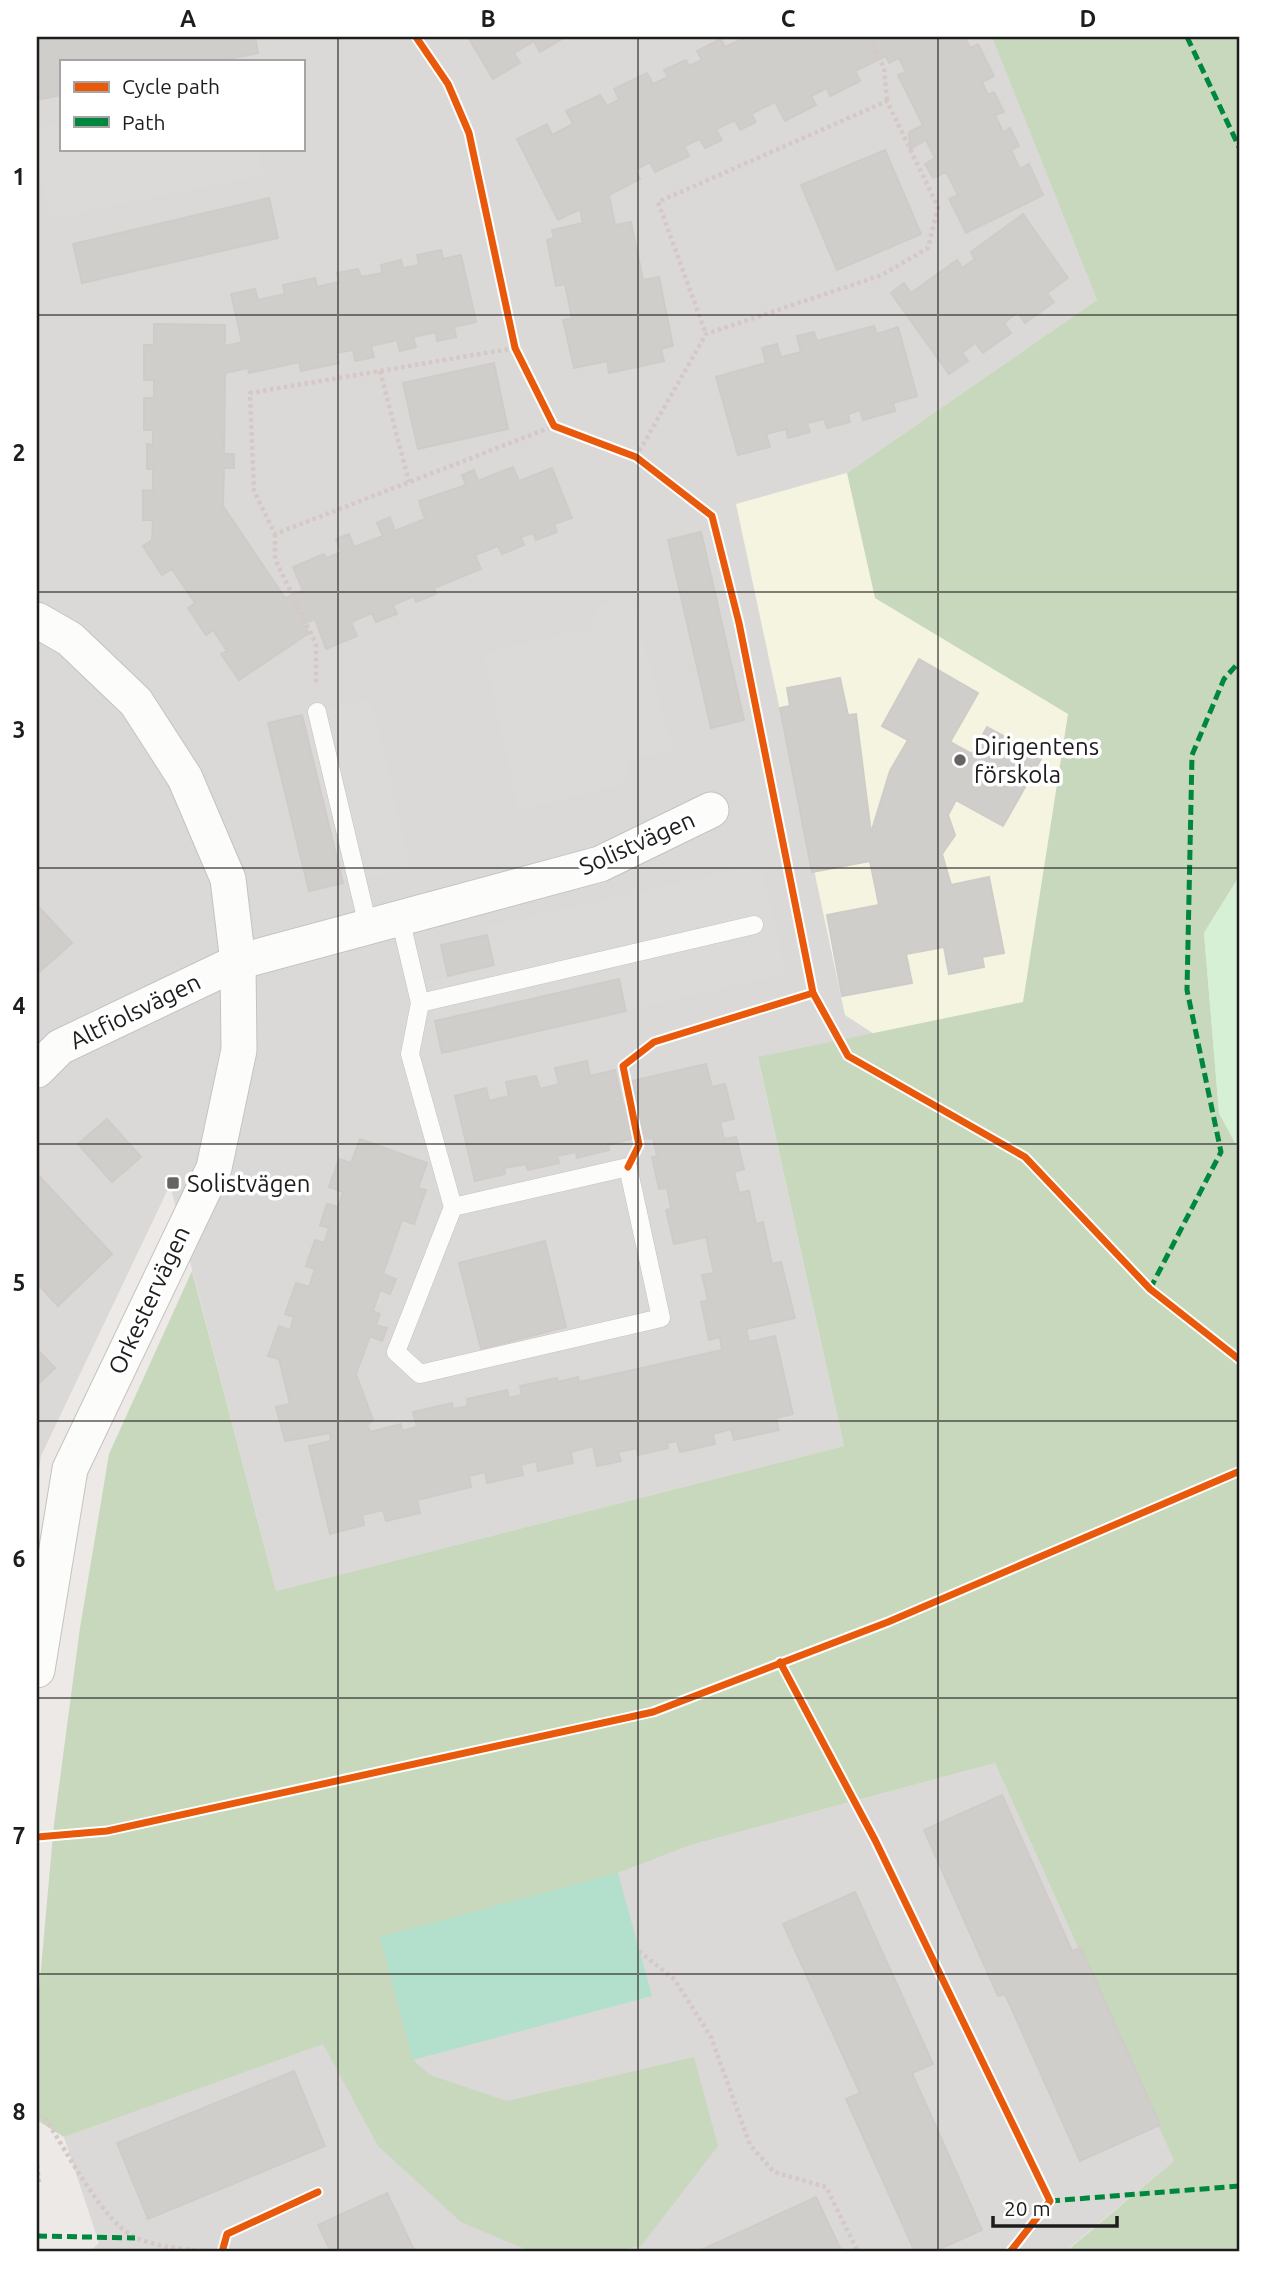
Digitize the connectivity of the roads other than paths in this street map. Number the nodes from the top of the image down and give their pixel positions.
1 (37, 620) edge
2 (317, 712) road end
3 (711, 810) dead end
4 (384, 922) junction
5 (754, 925) dead end
6 (238, 962) junction
7 (420, 1003) junction
8 (37, 1070) edge
9 (453, 1206) junction
10 (37, 1670) edge

1 - 6 street, Orkestervägen
2 - 4 lane
3 - 4 street, Solistvägen
4 - 6 street, Solistvägen
4 - 7 lane
5 - 7 lane
6 - 8 street, Altfiolsvägen
6 - 10 street, Orkestervägen
7 - 9 lane
9 - 9 lane

